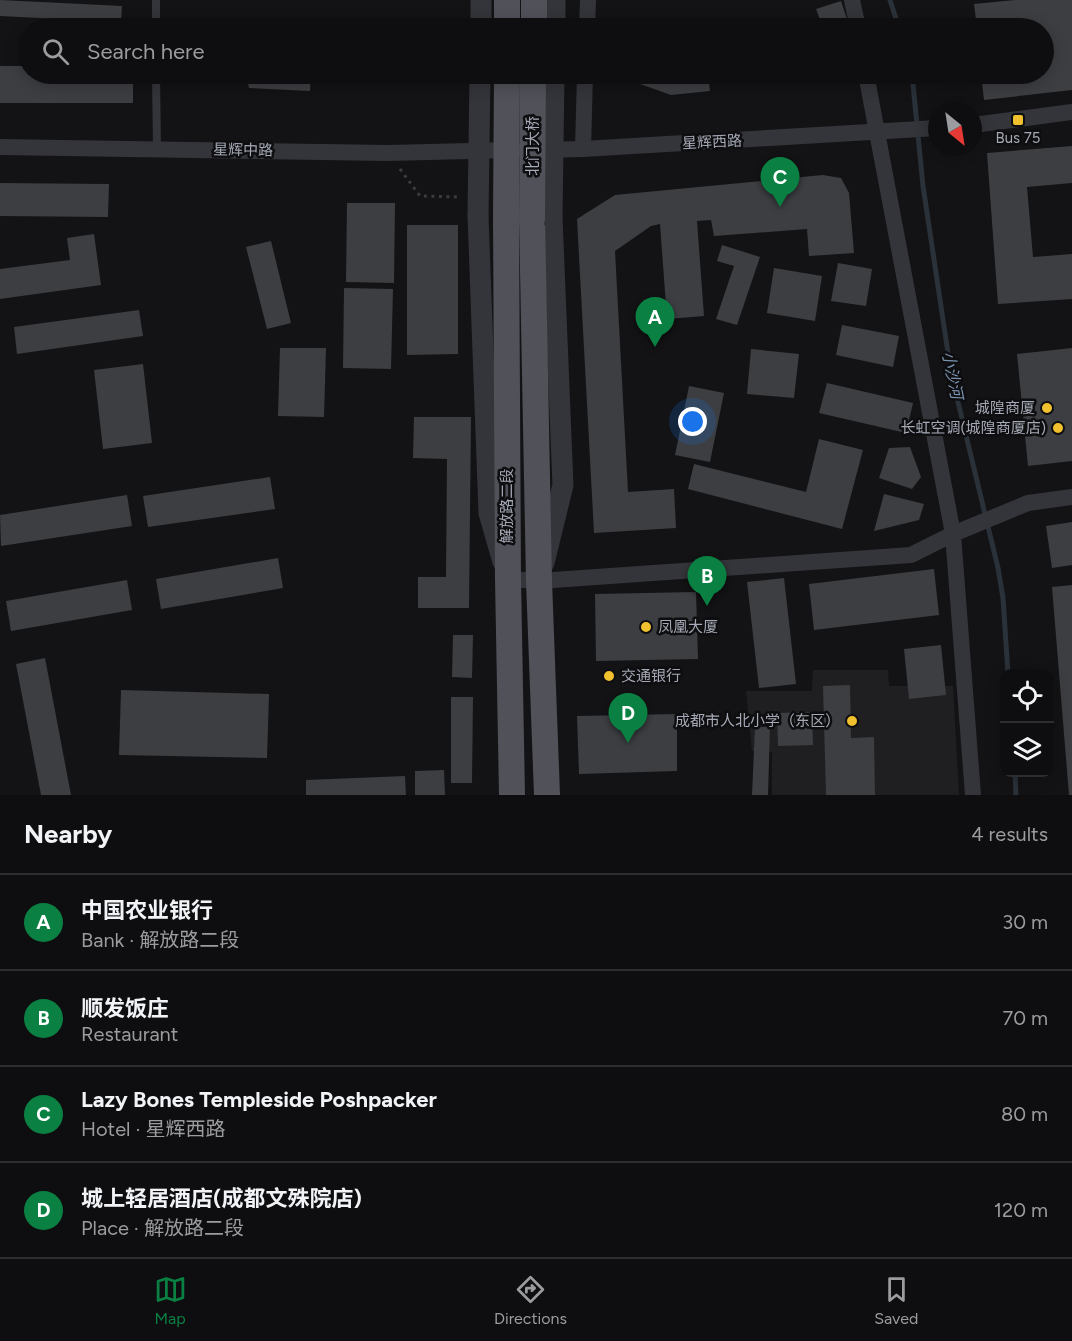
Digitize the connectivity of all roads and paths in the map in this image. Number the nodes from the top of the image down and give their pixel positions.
1 (156, 0) edge
2 (481, 0) edge
3 (507, 0) edge
4 (534, 0) edge
5 (555, 0) edge
6 (588, 0) edge
7 (852, 0) edge
8 (156, 18) edge
9 (481, 18) edge
10 (507, 18) edge
11 (534, 18) edge
12 (555, 18) edge
13 (587, 18) edge
14 (856, 18) edge
15 (156, 84) edge
16 (480, 84) edge
17 (507, 84) edge
18 (534, 84) edge
19 (553, 84) edge
20 (585, 84) edge
21 (869, 84) edge
22 (1072, 112) edge
23 (982, 124) edge
24 (928, 129) edge
25 (886, 132) junction
26 (0, 147) edge
27 (157, 149) junction
28 (584, 149) junction
29 (486, 151) joint
30 (388, 153) junction
31 (478, 207) junction
32 (506, 217) joint
33 (542, 218) junction
34 (1072, 497) edge
35 (960, 531) junction
36 (508, 579) junction
37 (539, 581) junction
38 (512, 795) edge
39 (547, 795) edge
40 (973, 795) edge

1 - 8 lane
2 - 9 street
3 - 10 main road
4 - 11 main road
5 - 12 street
6 - 13 street
7 - 14 street
15 - 27 lane
16 - 31 street, bridge
17 - 32 main road, 北门大桥, bridge
18 - 33 main road, 北门大桥, bridge
19 - 33 street, bridge
20 - 28 street
21 - 25 street
22 - 23 street
24 - 25 street, 星辉西路
25 - 28 street, 星辉西路
25 - 35 street
26 - 27 street, 星辉中路
27 - 30 street, 星辉中路
28 - 29 street, 星辉西路
29 - 30 street, 星辉中路
30 - 31 path
31 - 36 street
32 - 36 main road, 解放路二段
33 - 37 main road, 解放路二段
34 - 35 street
35 - 37 street
35 - 40 street
36 - 37 street
36 - 38 main road, 解放路二段
37 - 39 main road, 解放路二段

